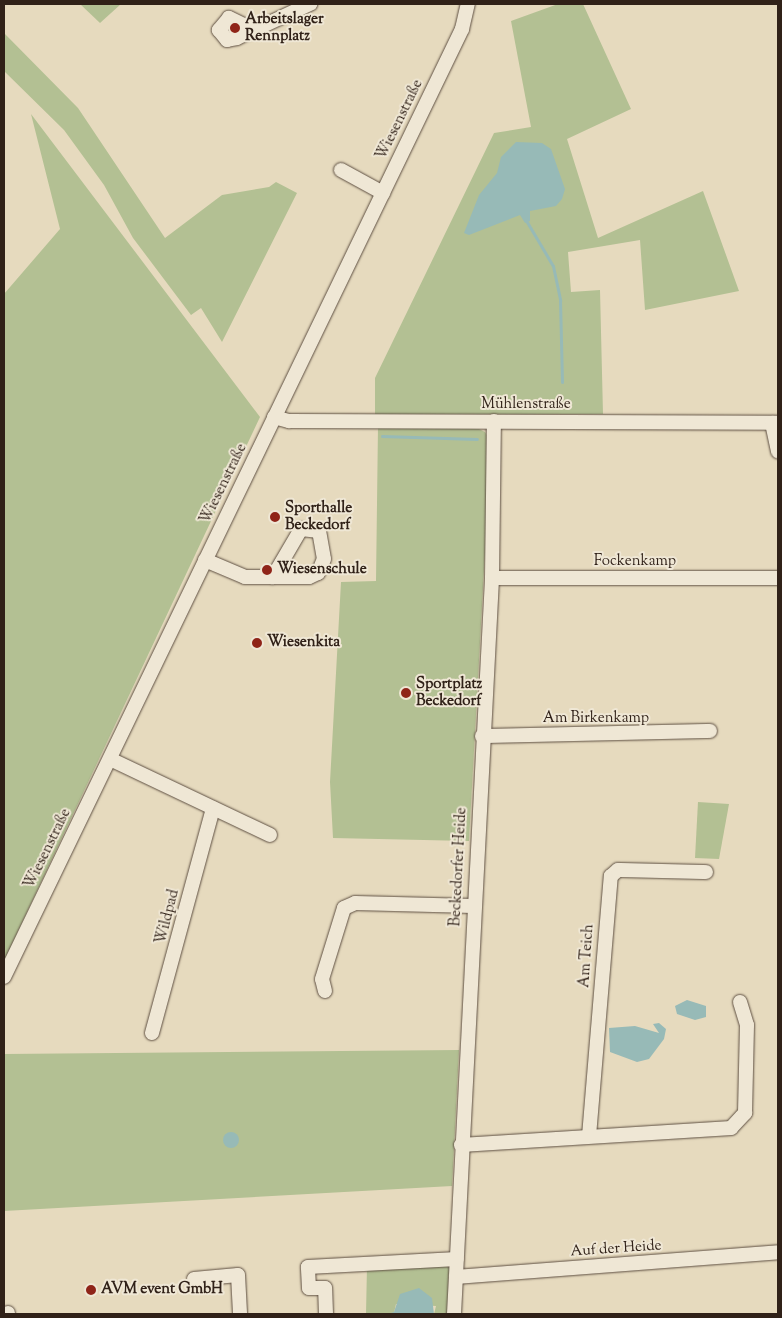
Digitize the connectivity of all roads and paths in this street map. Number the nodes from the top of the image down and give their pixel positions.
1 (310, 4) edge
2 (468, 4) edge
3 (254, 30) dead end
4 (341, 170) dead end
5 (383, 193) junction
6 (274, 417) junction
7 (494, 421) junction
8 (775, 423) edge
9 (778, 451) edge
10 (205, 560) junction
11 (273, 577) dead end
12 (492, 578) junction
13 (778, 578) edge
14 (710, 731) dead end
15 (482, 736) junction
16 (110, 759) junction
17 (213, 808) junction
18 (270, 836) dead end
19 (706, 872) dead end
20 (473, 906) junction
21 (4, 977) edge
22 (325, 991) dead end
23 (740, 1002) dead end
24 (152, 1034) dead end
25 (589, 1136) junction
26 (461, 1145) junction
27 (778, 1252) edge
28 (457, 1259) junction
29 (456, 1276) junction
30 (194, 1279) dead end
31 (240, 1314) edge
32 (326, 1314) edge
33 (454, 1314) edge

1 - 3 street
2 - 5 street, Wiesenstraße
4 - 5 street
5 - 6 street, Wiesenstraße
6 - 7 street, Mühlenstraße
6 - 10 street, Wiesenstraße
7 - 8 street, Mühlenstraße
7 - 12 street, Beckedorfer Heide
8 - 9 street
10 - 11 street
10 - 16 street, Wiesenstraße
12 - 13 street, Fockenkamp
12 - 15 street, Beckedorfer Heide
14 - 15 street, Am Birkenkamp
15 - 20 street, Beckedorfer Heide
16 - 17 street
16 - 21 street, Wiesenstraße
17 - 18 street
17 - 24 street, Wildpad
19 - 25 street, Am Teich
20 - 22 street
20 - 26 street, Beckedorfer Heide
23 - 25 street
25 - 26 street
26 - 28 street, Beckedorfer Heide
27 - 29 street, Auf der Heide
28 - 29 street, Beckedorfer Heide
28 - 32 street
29 - 33 street, Beckedorfer Heide
30 - 31 street

